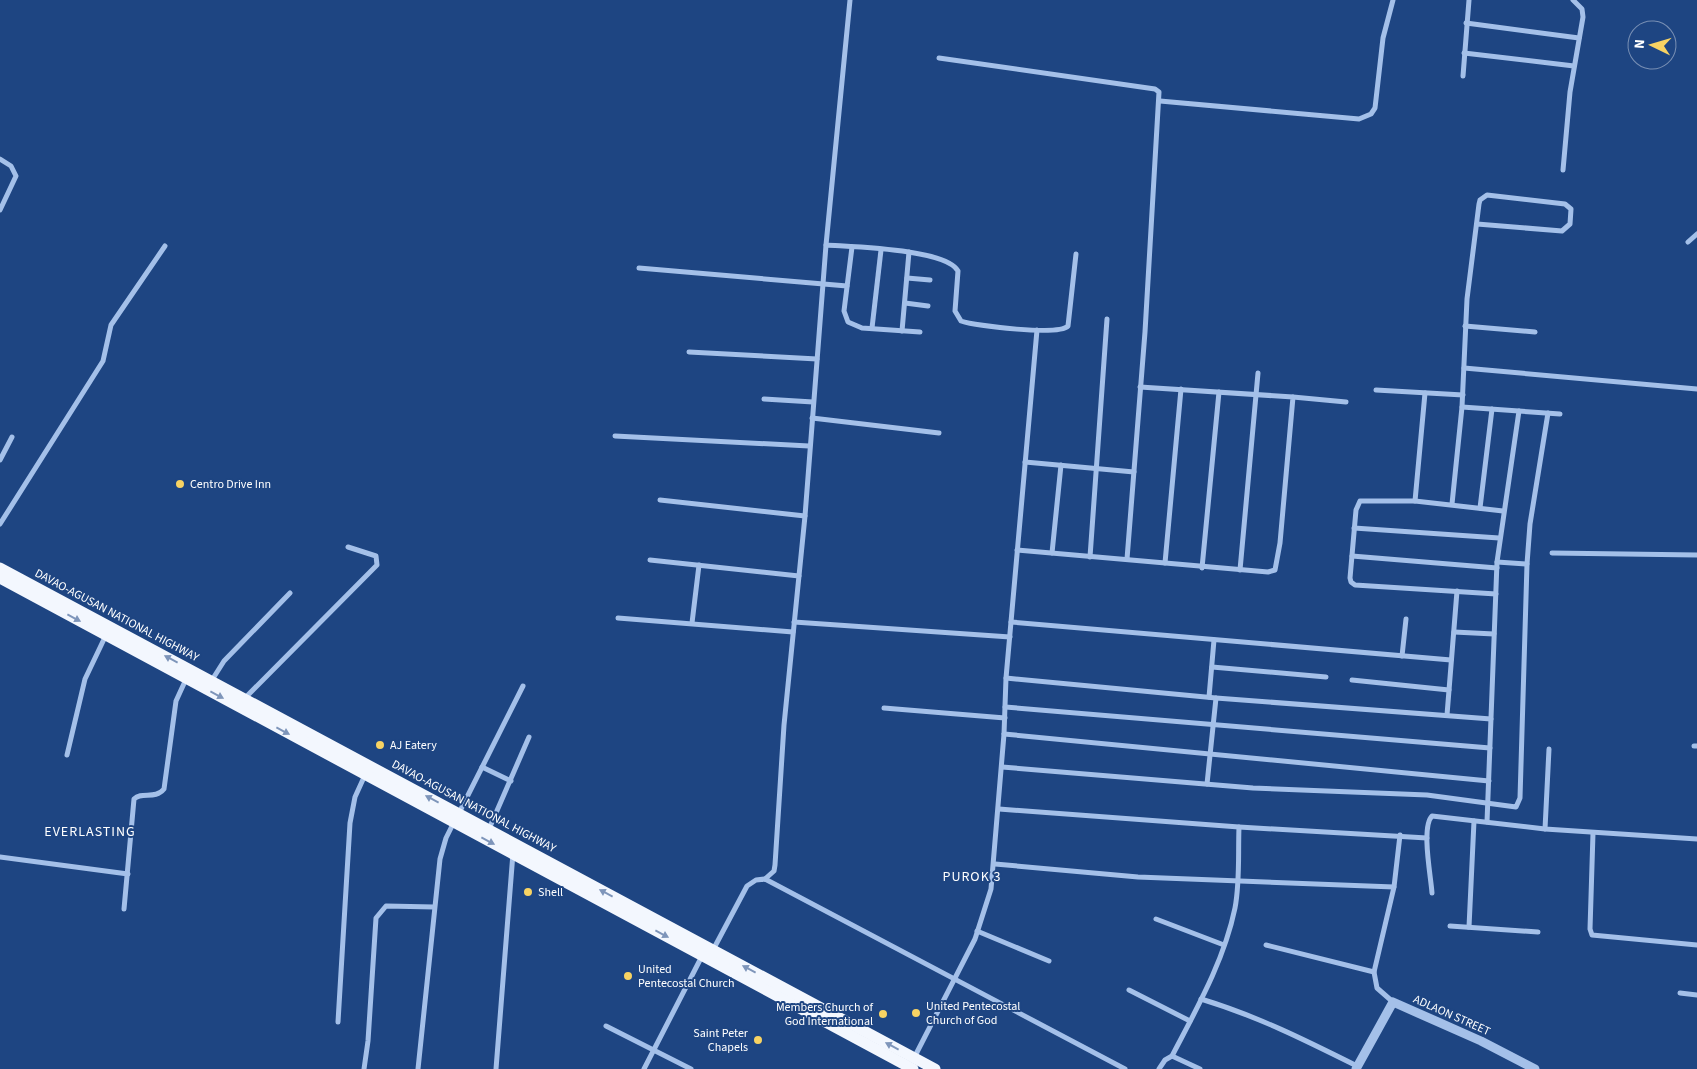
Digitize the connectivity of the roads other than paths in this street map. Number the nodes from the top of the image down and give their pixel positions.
1 (850, 0) edge
2 (1394, 0) edge
3 (1468, 0) edge
4 (1573, 0) edge
5 (1466, 23) junction
6 (1579, 38) junction
7 (1464, 53) junction
8 (939, 58) dead end
9 (1574, 66) junction
10 (1463, 76) dead end
11 (1160, 101) junction
12 (0, 159) edge
13 (1564, 170) dead end
14 (0, 210) edge
15 (1476, 224) junction
16 (1697, 234) edge
17 (1688, 242) dead end
18 (826, 245) junction
19 (165, 246) dead end
20 (852, 247) junction
21 (881, 250) junction
22 (910, 252) junction
23 (1076, 254) dead end
24 (639, 268) dead end
25 (907, 278) junction
26 (930, 280) dead end
27 (824, 285) junction
28 (847, 286) junction
29 (905, 303) junction
30 (928, 306) dead end
31 (1108, 319) dead end
32 (1465, 326) junction
33 (872, 328) junction
34 (1037, 330) junction
35 (902, 331) junction
36 (920, 332) dead end
37 (1535, 332) dead end
38 (689, 352) dead end
39 (817, 359) junction
40 (1464, 368) junction
41 (1258, 373) dead end
42 (1140, 387) junction
43 (1181, 389) junction
44 (1697, 389) edge
45 (1376, 390) dead end
46 (1219, 392) junction
47 (1425, 393) junction
48 (1256, 394) junction
49 (1463, 395) junction
50 (1293, 397) junction
51 (764, 399) dead end
52 (813, 402) junction
53 (1346, 402) dead end
54 (1462, 406) junction
55 (1492, 409) junction
56 (1519, 411) junction
57 (1548, 413) junction
58 (1560, 414) dead end
59 (812, 418) junction
60 (939, 433) dead end
61 (615, 436) dead end
62 (12, 437) dead end
63 (809, 446) junction
64 (0, 460) edge
65 (1025, 462) junction
66 (1061, 465) junction
67 (1097, 469) junction
68 (1134, 472) junction
69 (660, 500) dead end
70 (1415, 502) junction
71 (1452, 504) junction
72 (1480, 508) junction
73 (1503, 511) junction
74 (804, 516) junction
75 (0, 524) edge
76 (1354, 528) junction
77 (1499, 538) junction
78 (348, 547) dead end
79 (1017, 550) junction
80 (1052, 553) junction
81 (1552, 553) dead end
82 (1697, 555) edge
83 (1352, 556) junction
84 (1090, 557) junction
85 (1127, 559) junction
86 (650, 560) dead end
87 (1165, 562) junction
88 (1527, 564) junction
89 (699, 565) junction
90 (1497, 565) junction
91 (0, 568) edge
92 (1202, 568) junction
93 (1240, 570) junction
94 (799, 576) junction
95 (0, 578) edge
96 (1456, 591) junction
97 (290, 594) dead end
98 (1496, 594) junction
99 (618, 618) dead end
100 (1406, 619) dead end
101 (794, 622) junction
102 (1011, 622) junction
103 (692, 623) junction
104 (108, 631) junction
105 (793, 632) junction
106 (1454, 632) junction
107 (1494, 634) junction
108 (1010, 637) junction
109 (1214, 640) junction
110 (1402, 656) junction
111 (1451, 660) junction
112 (1212, 667) junction
113 (189, 674) junction
114 (1326, 677) dead end
115 (1006, 678) junction
116 (212, 680) junction
117 (1352, 680) dead end
118 (523, 686) dead end
119 (1448, 690) junction
120 (1210, 697) junction
121 (245, 698) junction
122 (1216, 698) junction
123 (1005, 706) junction
124 (884, 708) dead end
125 (1447, 716) junction
126 (1005, 718) junction
127 (1491, 720) junction
128 (1213, 725) junction
129 (1004, 734) junction
130 (529, 737) dead end
131 (1490, 748) junction
132 (1549, 749) dead end
133 (67, 755) dead end
134 (1210, 755) junction
135 (341, 756) junction
136 (482, 767) junction
137 (1002, 767) junction
138 (365, 775) junction
139 (511, 781) junction
140 (1489, 781) junction
141 (1207, 784) junction
142 (1489, 805) junction
143 (999, 809) junction
144 (456, 818) junction
145 (1474, 820) junction
146 (1487, 822) junction
147 (1239, 828) junction
148 (1545, 829) junction
149 (489, 830) junction
150 (1593, 832) junction
151 (1400, 835) junction
152 (1427, 838) junction
153 (1697, 839) edge
154 (514, 849) junction
155 (0, 857) edge
156 (995, 864) junction
157 (128, 874) junction
158 (765, 879) junction
159 (1238, 881) junction
160 (1394, 887) junction
161 (1432, 893) dead end
162 (434, 906) junction
163 (124, 908) dead end
164 (1156, 919) dead end
165 (1450, 926) dead end
166 (1470, 927) junction
167 (977, 931) junction
168 (1538, 932) dead end
169 (1224, 945) junction
170 (1266, 945) dead end
171 (1697, 945) edge
172 (708, 955) junction
173 (1049, 962) dead end
174 (1374, 972) junction
175 (955, 979) junction
176 (1129, 990) dead end
177 (1680, 993) dead end
178 (1697, 995) edge
179 (1201, 999) junction
180 (1393, 1002) junction
181 (1190, 1021) junction
182 (338, 1022) dead end
183 (606, 1026) dead end
184 (654, 1049) junction
185 (1172, 1056) junction
186 (911, 1066) edge
187 (1357, 1068) edge
188 (364, 1069) edge
189 (418, 1069) edge
190 (496, 1069) edge
191 (644, 1069) edge
192 (690, 1069) edge
193 (935, 1069) edge
194 (1125, 1069) edge
195 (1159, 1069) edge
196 (1200, 1069) edge
197 (1534, 1069) edge

1 - 18 street
2 - 11 street
3 - 5 street
4 - 6 street
5 - 6 street
5 - 7 street
6 - 9 street
7 - 9 street
7 - 10 street
8 - 11 street
9 - 13 street
11 - 42 street
12 - 14 street
15 - 15 street
15 - 32 street
16 - 17 street
18 - 20 street
18 - 27 street
19 - 75 street
20 - 21 street
20 - 28 street
21 - 22 street
21 - 33 street
22 - 25 street
22 - 34 street
23 - 34 street
24 - 27 street
25 - 26 street
25 - 29 street
27 - 28 street
27 - 39 street
28 - 33 street
29 - 30 street
29 - 35 street
31 - 67 street
32 - 37 street
32 - 40 street
33 - 35 street
34 - 65 street
35 - 36 street
38 - 39 street
39 - 52 street
40 - 44 street
40 - 49 street
41 - 48 street
42 - 43 street
42 - 68 street
43 - 46 street
43 - 87 street
45 - 47 street
46 - 48 street
46 - 92 street
47 - 49 street
47 - 70 street
48 - 50 street
48 - 93 street
49 - 54 street
50 - 53 street
50 - 93 street
51 - 52 street
52 - 59 street
54 - 55 street
54 - 71 street
55 - 56 street
55 - 72 street
56 - 57 street
56 - 73 street
57 - 58 street
57 - 88 street
59 - 60 street
59 - 63 street
61 - 63 street
62 - 64 street
63 - 74 street
65 - 66 street
65 - 79 street
66 - 67 street
66 - 80 street
67 - 68 street
67 - 84 street
68 - 85 street
69 - 74 street
70 - 71 street
70 - 76 street
71 - 72 street
72 - 73 street
73 - 77 street
74 - 94 street
76 - 77 street
76 - 83 street
77 - 90 street
78 - 121 street
79 - 80 street
79 - 102 street
80 - 84 street
81 - 82 street
83 - 90 street
83 - 96 street
84 - 85 street
85 - 87 street
86 - 89 street
87 - 92 street
88 - 90 street
88 - 142 street
89 - 94 street
89 - 103 street
90 - 98 street
91 - 104 highway, DAVAO-AGUSAN NATIONAL HIGHWAY
92 - 93 street
94 - 101 street
95 -> 104 highway, DAVAO-AGUSAN NATIONAL HIGHWAY
96 - 98 street
96 - 106 street
97 - 116 street
98 - 107 street
99 - 103 street
100 - 110 street
101 - 105 street
101 - 108 street
102 - 108 street
102 - 109 street
103 - 105 street
104 - 113 highway, DAVAO-AGUSAN NATIONAL HIGHWAY
104 - 133 street
105 - 158 street
106 - 107 street
106 - 111 street
107 - 127 street
108 - 115 street
109 - 110 street
109 - 112 street
110 - 111 street
111 - 119 street
112 - 114 street
112 - 120 street
113 - 116 highway, DAVAO-AGUSAN NATIONAL HIGHWAY
113 -> 135 highway, DAVAO-AGUSAN NATIONAL HIGHWAY
113 - 157 street
115 - 120 street
115 - 123 street
116 - 121 highway, DAVAO-AGUSAN NATIONAL HIGHWAY
117 - 119 street
118 - 136 street
119 - 125 street
120 - 122 street
121 - 135 highway, DAVAO-AGUSAN NATIONAL HIGHWAY
122 - 125 street
122 - 128 street
123 - 126 street
123 - 128 street
124 - 126 street
125 - 127 street
126 - 129 street
127 - 131 street
128 - 131 street
128 - 134 street
129 - 134 street
129 - 137 street
130 - 139 street
131 - 140 street
132 - 148 street
134 - 140 street
134 - 141 street
135 - 138 highway, DAVAO-AGUSAN NATIONAL HIGHWAY
144 -> 135 highway, DAVAO-AGUSAN NATIONAL HIGHWAY
136 - 139 street
136 - 144 street
137 - 141 street
137 - 143 street
138 - 144 highway, DAVAO-AGUSAN NATIONAL HIGHWAY
138 - 182 street
139 - 149 street
140 - 142 street
141 - 142 street
142 - 146 street
143 - 147 street
143 - 156 street
144 - 149 highway, DAVAO-AGUSAN NATIONAL HIGHWAY
144 -> 154 highway, DAVAO-AGUSAN NATIONAL HIGHWAY
144 - 162 street
145 - 146 street
145 - 152 street
145 - 166 street
146 - 148 street
147 - 151 street
147 - 159 street
148 - 150 street
149 - 154 highway, DAVAO-AGUSAN NATIONAL HIGHWAY
150 - 153 street
150 - 171 street
151 - 152 street
151 - 160 street
152 - 161 street
154 - 172 highway, DAVAO-AGUSAN NATIONAL HIGHWAY
154 - 190 street
155 - 157 street
156 - 159 street
156 - 167 street
157 - 163 street
158 - 172 street
158 - 175 street
159 - 160 street
159 - 169 street
160 - 174 street
162 - 188 street
162 - 189 street
164 - 169 street
165 - 166 street
166 - 168 street
167 - 173 street
167 - 175 street
169 - 179 street
170 - 174 street
172 - 184 street
172 - 186 highway, DAVAO-AGUSAN NATIONAL HIGHWAY
174 - 180 street, ADLAON STREET
175 - 186 street
175 - 194 street
176 - 181 street
177 - 178 street
179 - 181 street
179 - 187 street
180 - 187 street
180 - 197 street, ADLAON STREET
181 - 185 street
183 - 184 street
184 - 191 street
184 - 192 street
185 - 195 street
185 - 196 street
186 - 193 highway, DAVAO-AGUSAN NATIONAL HIGHWAY

